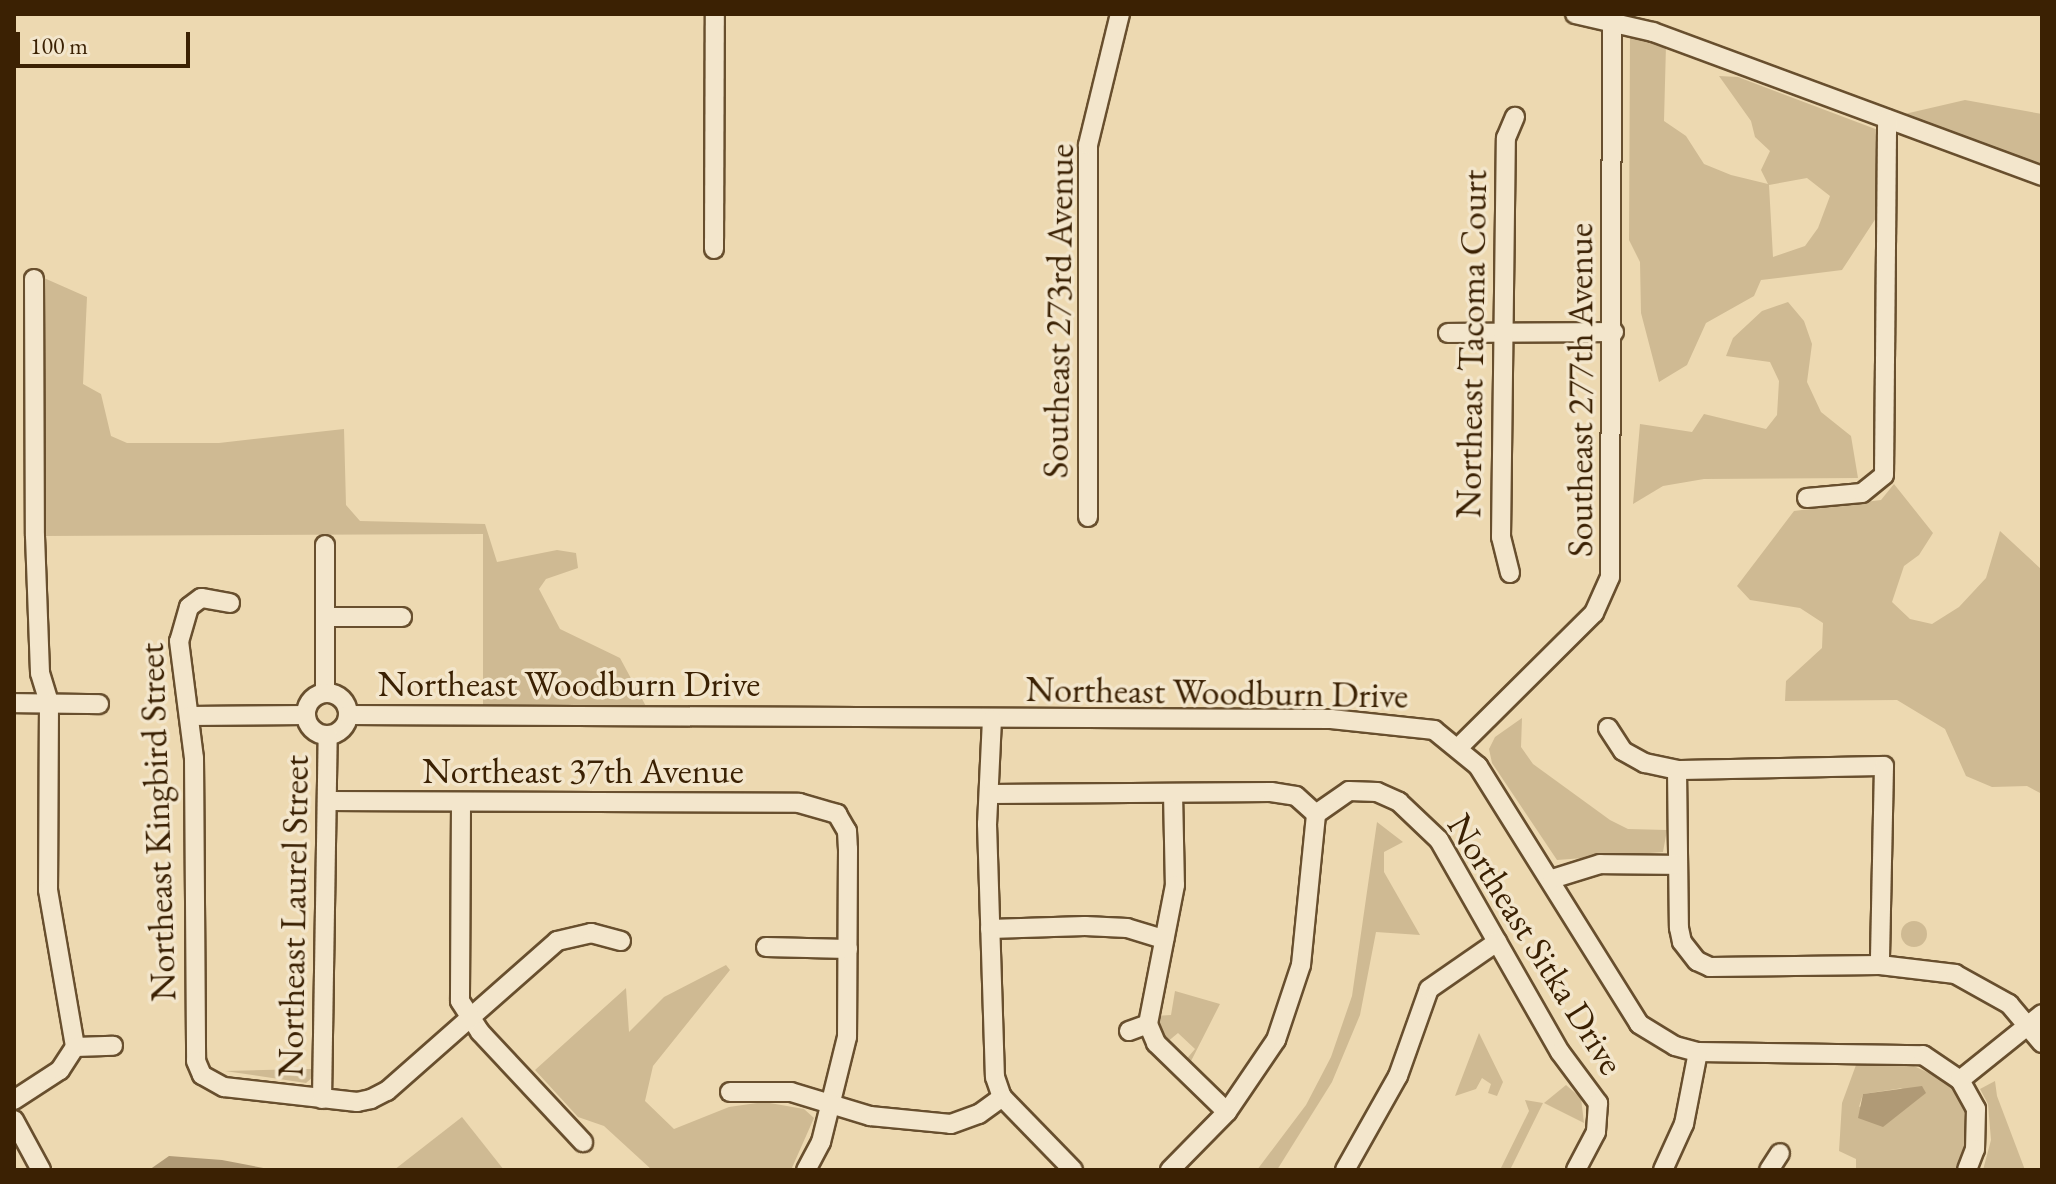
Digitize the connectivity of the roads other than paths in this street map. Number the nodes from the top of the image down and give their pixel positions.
1 (715, 14) edge
2 (1120, 14) edge
3 (1575, 14) edge
4 (1612, 21) junction
5 (1515, 117) dead end
6 (1887, 119) junction
7 (2042, 176) edge
8 (714, 249) dead end
9 (34, 279) dead end
10 (1614, 332) junction
11 (1448, 333) dead end
12 (1503, 333) junction
13 (14, 340) edge
14 (34, 340) junction
15 (1807, 498) dead end
16 (1088, 517) dead end
17 (325, 545) dead end
18 (1510, 573) dead end
19 (230, 603) dead end
20 (325, 617) junction
21 (402, 617) dead end
22 (325, 692) junction
23 (14, 703) edge
24 (49, 703) junction
25 (99, 704) dead end
26 (306, 715) junction
27 (348, 715) junction
28 (189, 716) junction
29 (992, 719) junction
30 (1608, 728) dead end
31 (328, 735) junction
32 (1459, 747) junction
33 (1677, 770) junction
34 (1173, 793) junction
35 (990, 794) junction
36 (327, 801) junction
37 (461, 804) junction
38 (1316, 814) junction
39 (1678, 865) junction
40 (1552, 879) junction
41 (990, 929) junction
42 (1164, 939) junction
43 (621, 941) dead end
44 (1497, 942) junction
45 (766, 947) dead end
46 (848, 949) junction
47 (1880, 965) junction
48 (468, 1017) junction
49 (2036, 1019) edge
50 (1148, 1024) junction
51 (1129, 1031) dead end
52 (2042, 1043) edge
53 (113, 1046) dead end
54 (75, 1047) junction
55 (1698, 1052) junction
56 (1960, 1080) junction
57 (730, 1092) dead end
58 (1002, 1097) junction
59 (322, 1099) junction
60 (14, 1100) edge
61 (832, 1105) junction
62 (1227, 1112) junction
63 (14, 1120) edge
64 (583, 1142) dead end
65 (1780, 1153) dead end
66 (41, 1170) edge
67 (806, 1170) edge
68 (1073, 1170) edge
69 (1170, 1170) edge
70 (1345, 1170) edge
71 (1576, 1170) edge
72 (1663, 1170) edge
73 (1769, 1170) edge
74 (1967, 1170) edge

1 - 8 street
2 - 16 street, Southeast 273rd Avenue
3 - 4 street
4 - 6 street
4 - 10 street, Southeast 277th Avenue
5 - 12 street, Northeast Tacoma Court
6 - 7 street
6 - 15 street
9 - 14 street
10 - 12 street
10 - 32 street, Southeast 277th Avenue
11 - 12 street
12 - 18 street, Northeast Tacoma Court
13 - 14 street
14 - 24 street
17 - 20 street
19 - 28 street, Northeast Kingbird Street
20 - 21 street
20 - 22 street
22 - 26 street
22 - 27 street
23 - 24 street
24 - 25 street
24 - 54 street
26 - 28 street
26 - 31 street
27 - 29 street, Northeast Woodburn Drive
27 - 31 street
28 - 59 street, Northeast Kingbird Street
29 - 32 street, Northeast Woodburn Drive
29 - 35 street
30 - 33 street
31 - 36 street, Northeast Laurel Street
32 - 40 street, Northeast Woodburn Drive
33 - 39 street
33 - 47 street
34 - 35 street
34 - 38 street
34 - 42 street
35 - 41 street
36 - 37 street, Northeast 37th Avenue
36 - 59 street, Northeast Laurel Street
37 - 46 street, Northeast 37th Avenue
37 - 48 street
38 - 44 street, Northeast Sitka Drive
38 - 62 street
39 - 40 street
39 - 47 street
40 - 55 street, Northeast Woodburn Drive
41 - 42 street
41 - 58 street
42 - 50 street
43 - 48 street, Northeast Kingbird Street
44 - 70 street
44 - 71 street, Northeast Sitka Drive
45 - 46 street
46 - 61 street
47 - 49 street
48 - 59 street, Northeast Kingbird Street
48 - 64 street
49 - 52 street
49 - 56 street
50 - 51 street
50 - 62 street
53 - 54 street
54 - 60 street
55 - 56 street, Northeast Woodburn Drive
55 - 72 street
56 - 74 street
57 - 61 street
58 - 61 street
58 - 68 street
61 - 67 street
62 - 69 street
63 - 66 street
65 - 73 street

